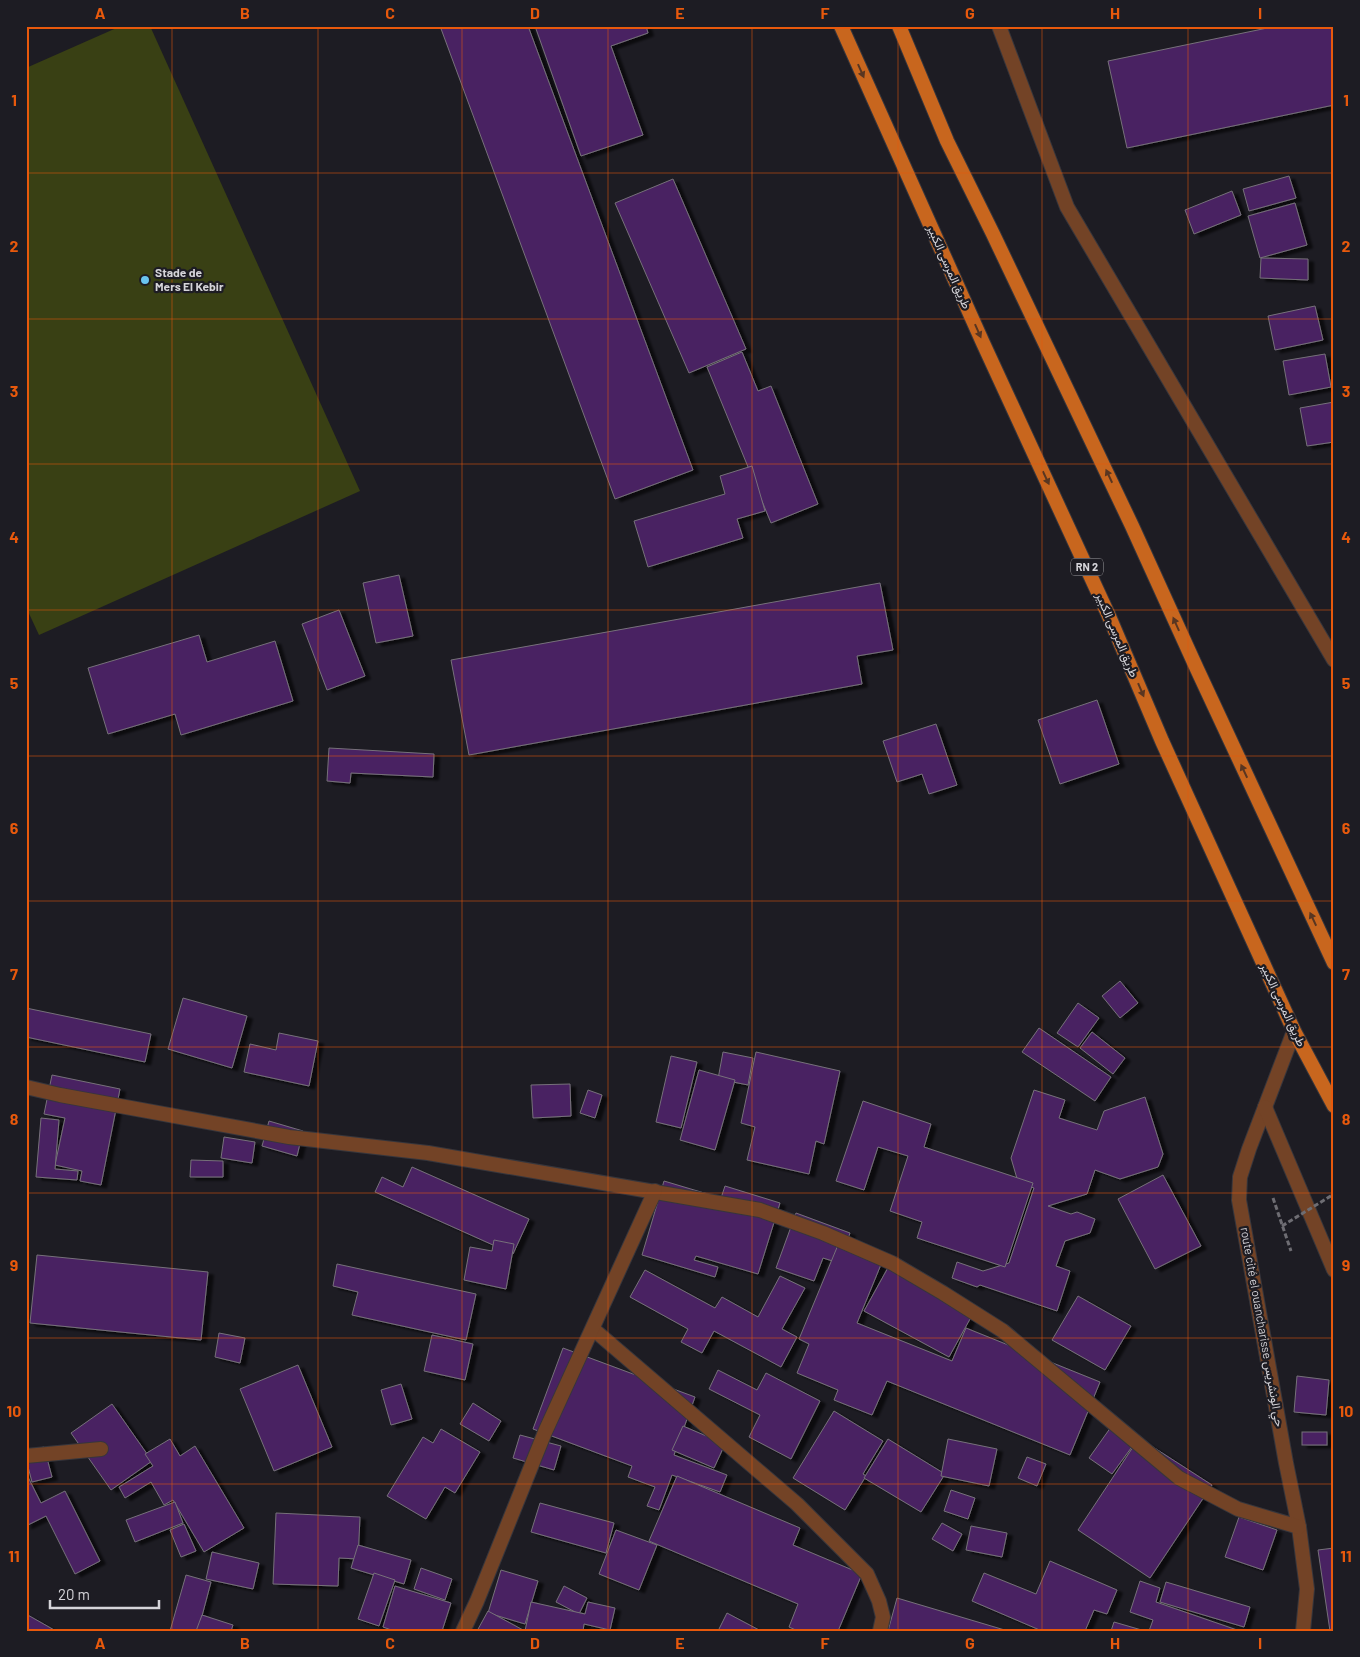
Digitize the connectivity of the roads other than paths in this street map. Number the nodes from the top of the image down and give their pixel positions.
1 (841, 26) edge
2 (899, 26) edge
3 (999, 26) edge
4 (1334, 660) edge
5 (1334, 963) edge
6 (1294, 1031) junction
7 (26, 1087) edge
8 (1334, 1106) edge
9 (1264, 1107) junction
10 (655, 1191) junction
11 (1334, 1270) edge
12 (592, 1329) junction
13 (101, 1449) dead end
14 (26, 1456) edge
15 (1299, 1528) junction
16 (463, 1631) edge
17 (880, 1631) edge
18 (1304, 1631) edge

1 -> 6 main road, طريق المرسى الكبير / RN 2
5 -> 2 main road
3 - 4 street
6 - 8 main road, طريق المرسى الكبير / RN 2
6 - 9 street, route cité el ouancharisse حي الونشريس
7 - 10 street
9 - 11 street
9 - 15 street, route cité el ouancharisse حي الونشريس
10 - 12 street
10 - 15 street
12 - 16 street
12 - 17 street
13 - 14 street
15 - 18 street, route cité el ouancharisse حي الونشريس

